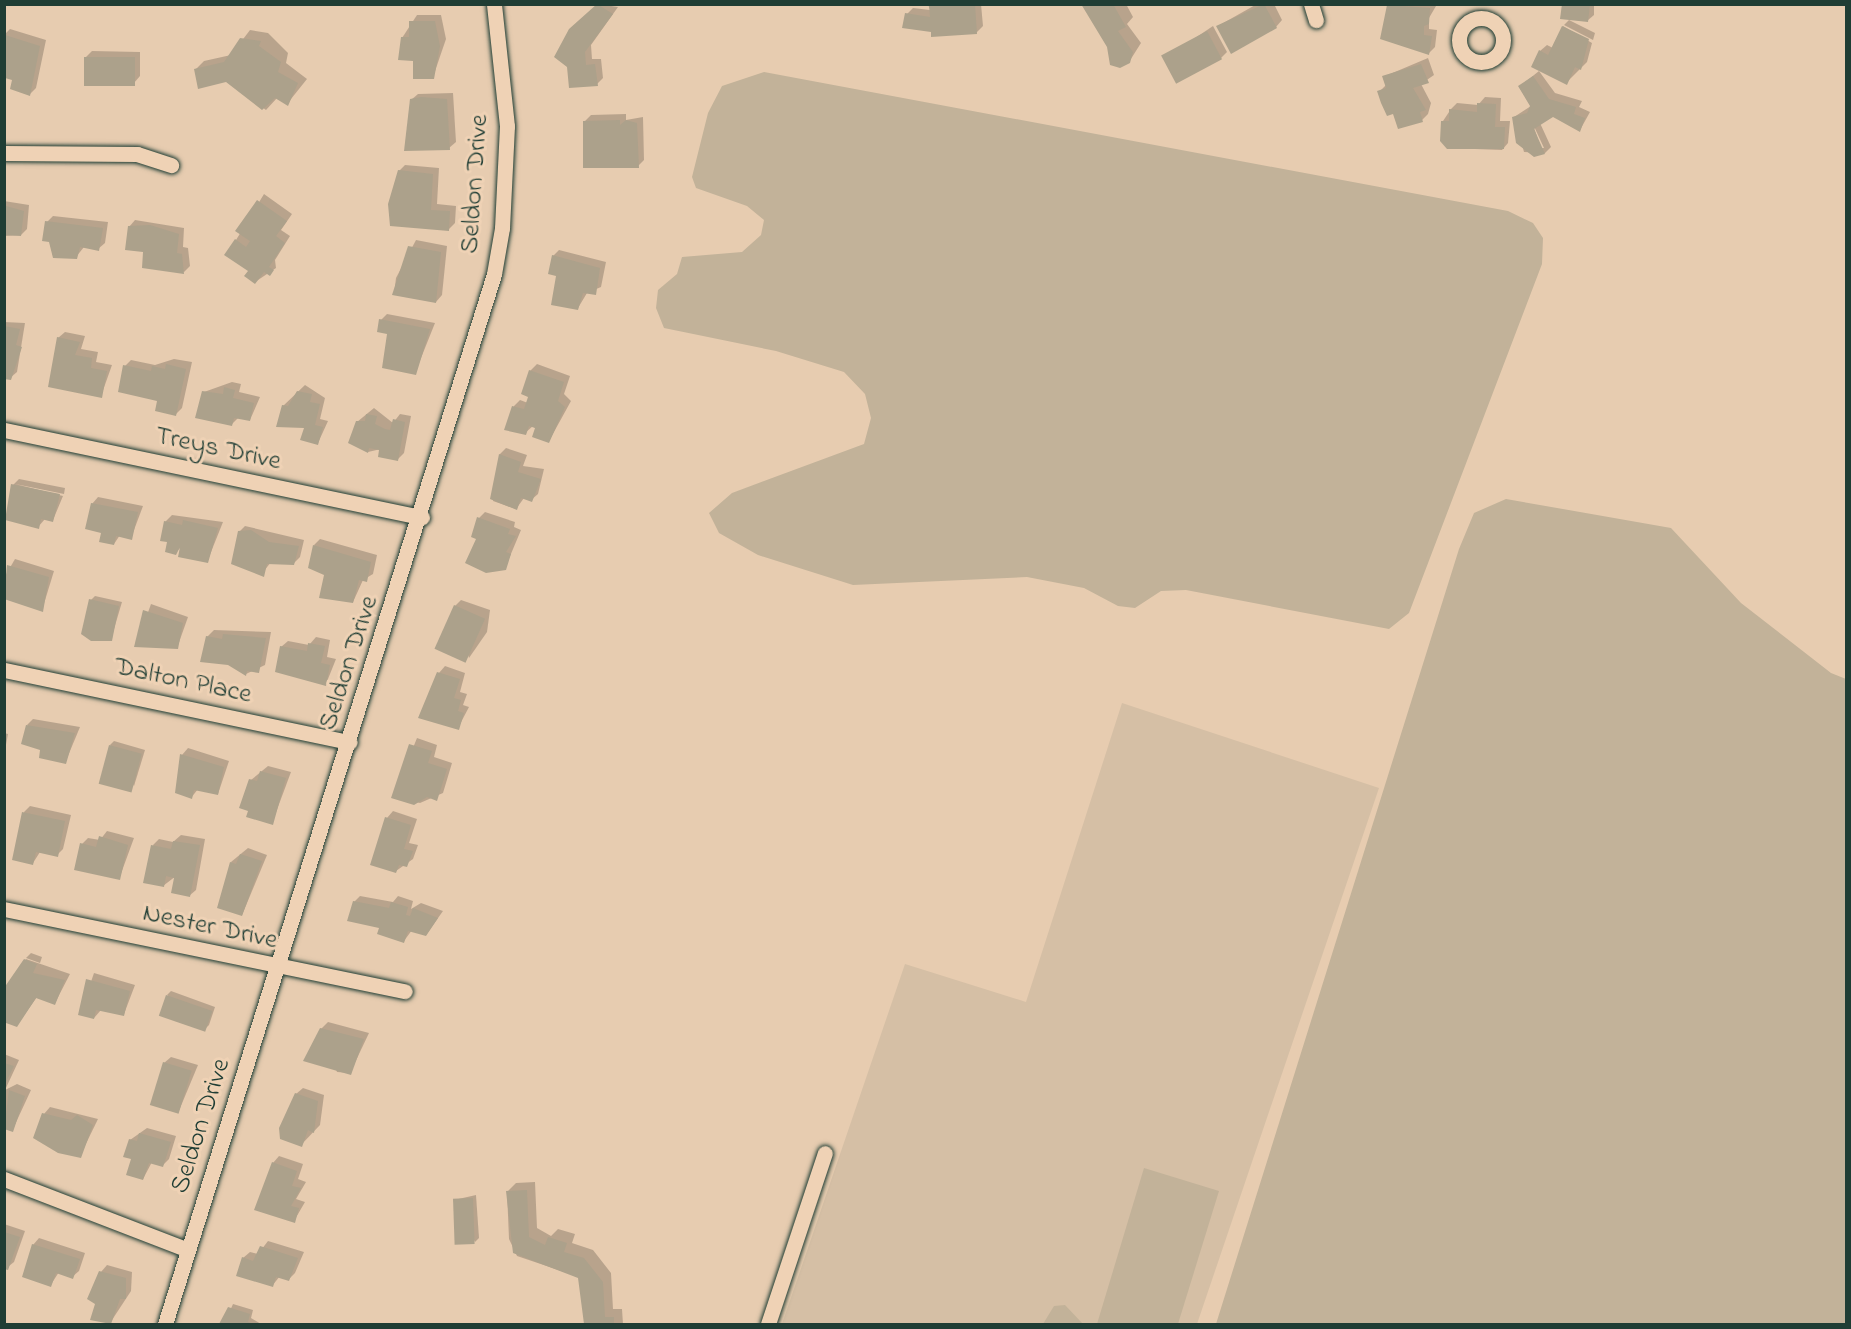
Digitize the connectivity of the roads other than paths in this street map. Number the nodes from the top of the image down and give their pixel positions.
1 (494, 4) edge
2 (1311, 4) edge
3 (1316, 20) dead end
4 (4, 153) edge
5 (171, 165) dead end
6 (4, 430) edge
7 (422, 517) junction
8 (4, 670) edge
9 (350, 742) junction
10 (4, 909) edge
11 (280, 968) junction
12 (405, 991) dead end
13 (825, 1153) dead end
14 (4, 1179) edge
15 (188, 1250) junction
16 (165, 1324) edge
17 (768, 1324) edge

1 - 7 street, Seldon Drive
2 - 3 street
4 - 5 street
6 - 7 street, Treys Drive
7 - 9 street, Seldon Drive
8 - 9 street, Dalton Place
9 - 11 street, Seldon Drive
10 - 11 street, Nester Drive
11 - 12 street, Nester Drive
11 - 15 street, Seldon Drive
13 - 17 street
14 - 15 street
15 - 16 street, Seldon Drive

